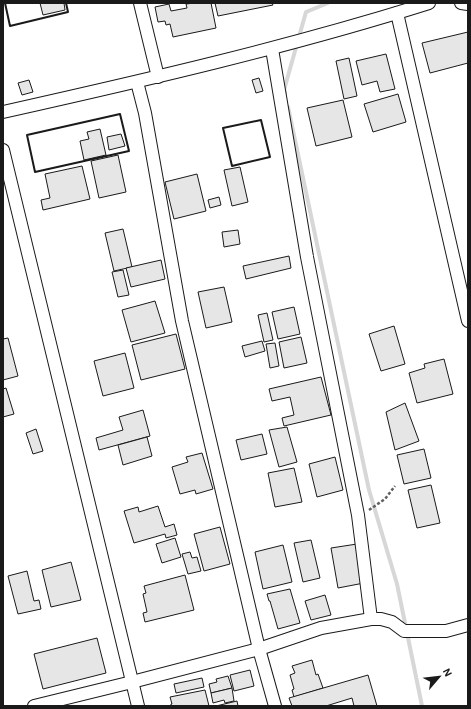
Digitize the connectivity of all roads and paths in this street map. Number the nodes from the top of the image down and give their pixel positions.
1 (140, 3) edge
2 (429, 3) edge
3 (461, 3) edge
4 (468, 4) edge
5 (397, 13) junction
6 (272, 48) junction
7 (158, 77) junction
8 (136, 82) junction
9 (3, 112) edge
10 (3, 150) edge
11 (468, 318) edge
12 (395, 486) dead end
13 (358, 515) junction
14 (371, 619) junction
15 (468, 625) edge
16 (259, 649) junction
17 (132, 682) junction
18 (34, 706) edge
19 (138, 706) edge
20 (275, 706) edge

1 - 7 street
2 - 5 street
3 - 4 street
5 - 6 street
5 - 11 street
6 - 7 street
6 - 13 street
7 - 8 street
8 - 9 street
8 - 16 street
10 - 17 street
12 - 13 path
13 - 14 street
14 - 15 street
14 - 16 street
16 - 17 street
16 - 20 street
17 - 18 street
17 - 19 street

